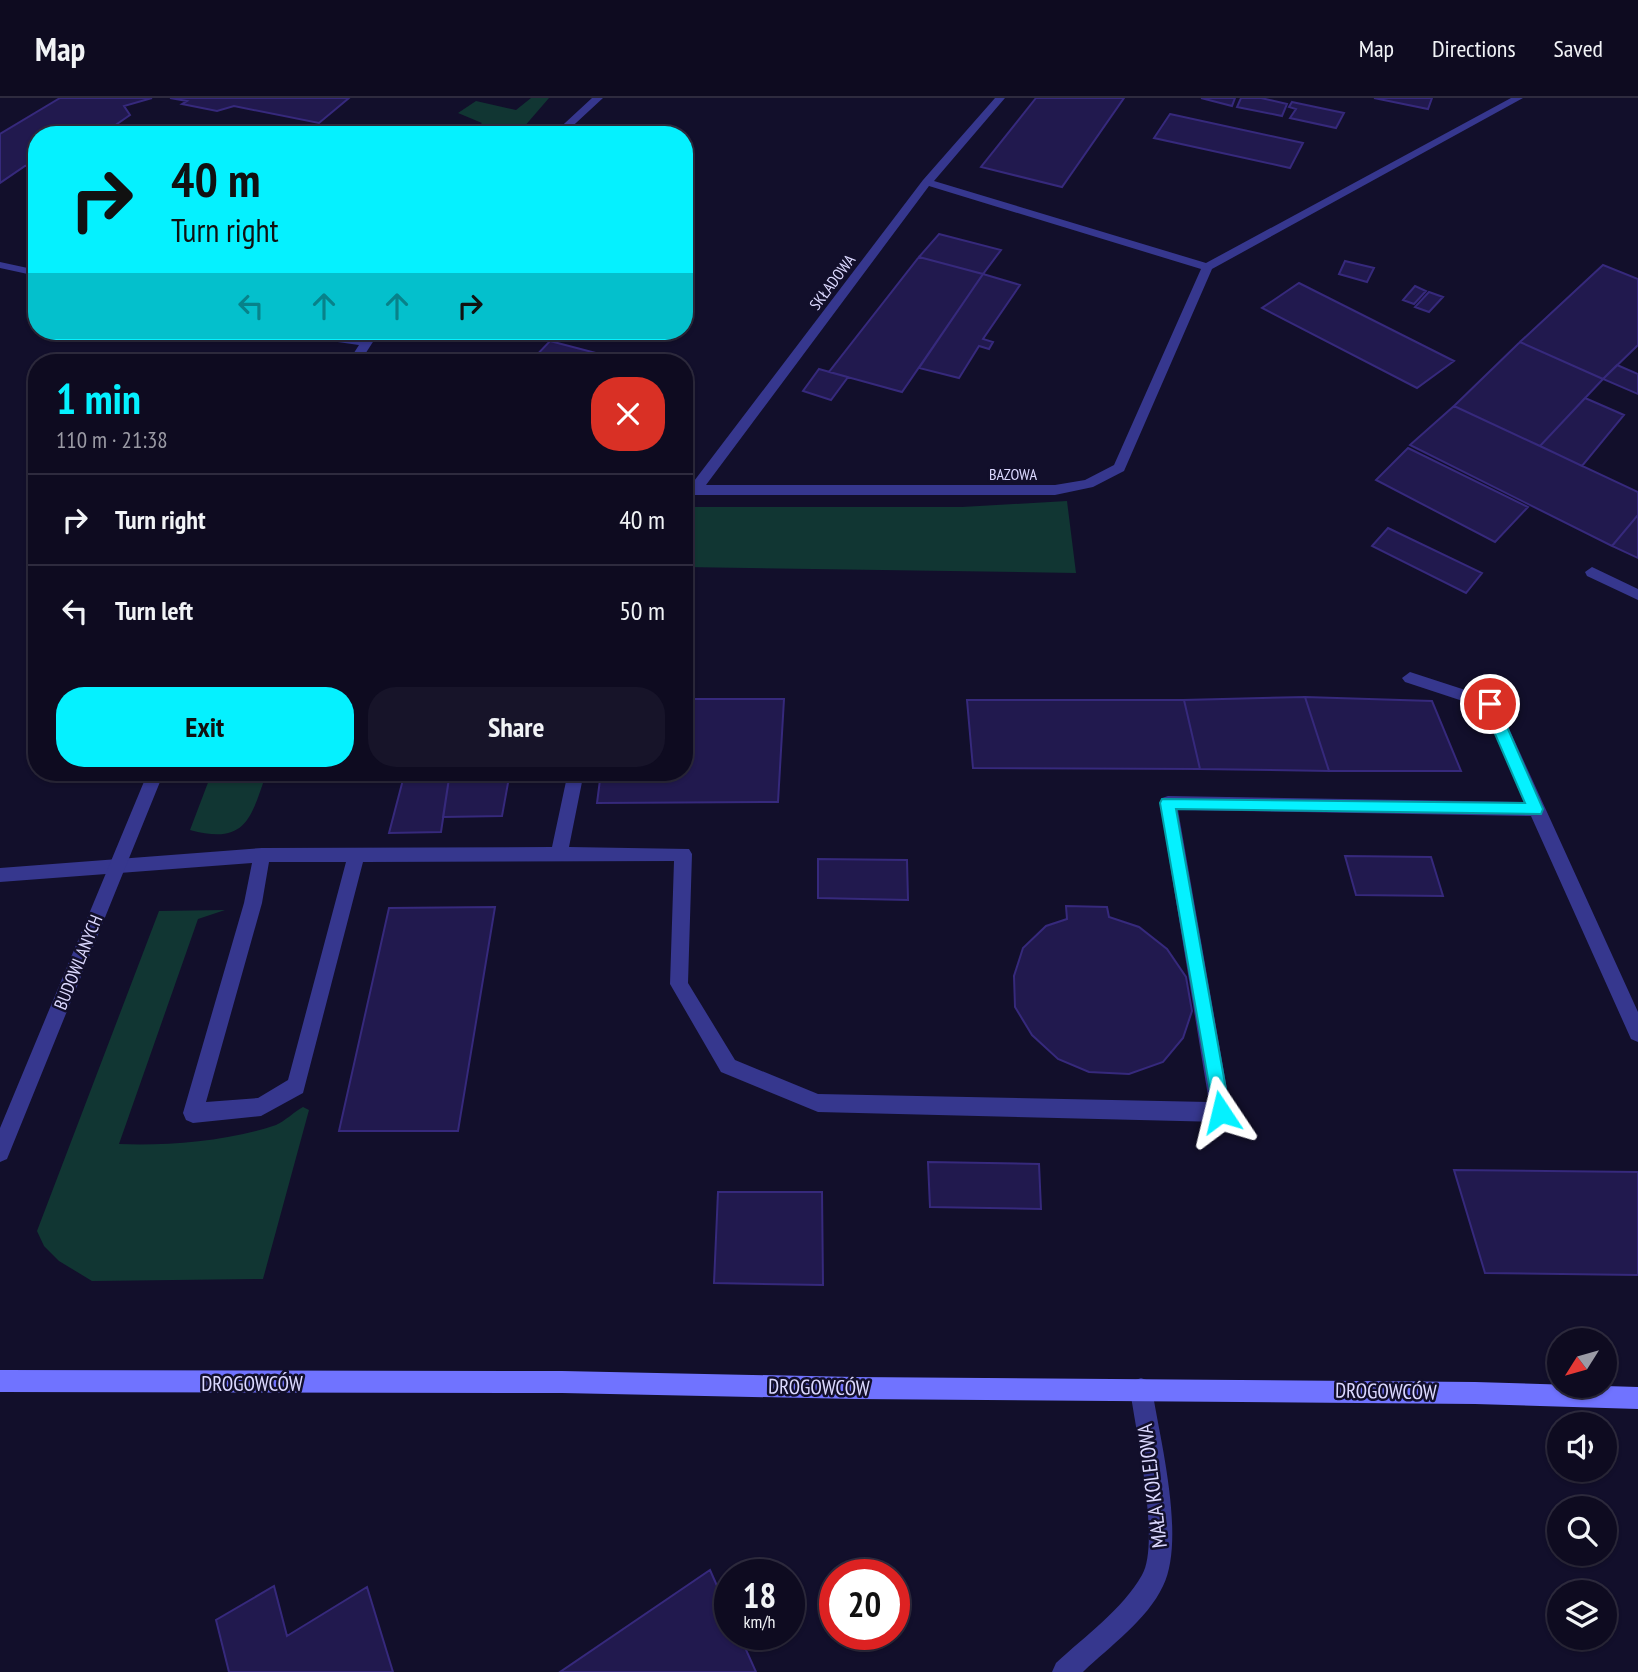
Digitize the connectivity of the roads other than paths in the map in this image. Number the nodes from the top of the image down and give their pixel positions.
1 (598, 98) edge
2 (1000, 98) edge
3 (1518, 98) edge
4 (567, 126) edge
5 (927, 182) junction
6 (0, 265) edge
7 (1207, 267) junction
8 (28, 271) edge
9 (693, 485) edge
10 (693, 490) edge
11 (1592, 572) dead end
12 (1638, 595) edge
13 (1410, 678) dead end
14 (152, 781) edge
15 (574, 781) edge
16 (1536, 809) junction
17 (559, 854) junction
18 (262, 855) junction
19 (356, 855) junction
20 (117, 867) junction
21 (0, 875) edge
22 (1638, 1033) edge
23 (0, 1153) edge
24 (0, 1381) edge
25 (1141, 1389) junction
26 (1638, 1398) edge
27 (1065, 1672) edge

1 - 4 street
2 - 5 street, SKŁADOWA
3 - 7 street
5 - 7 street
5 - 9 street, SKŁADOWA
6 - 8 street
7 - 10 street, BAZOWA
11 - 12 street
13 - 16 street
14 - 20 street, BUDOWLANYCH
15 - 17 street
16 - 17 street
16 - 22 street
17 - 19 street
18 - 19 street
18 - 19 street
18 - 20 street
20 - 21 street
20 - 23 street, BUDOWLANYCH
24 - 25 main road, DROGOWCÓW
25 - 26 main road, DROGOWCÓW
25 - 27 street, MAŁA KOLEJOWA

